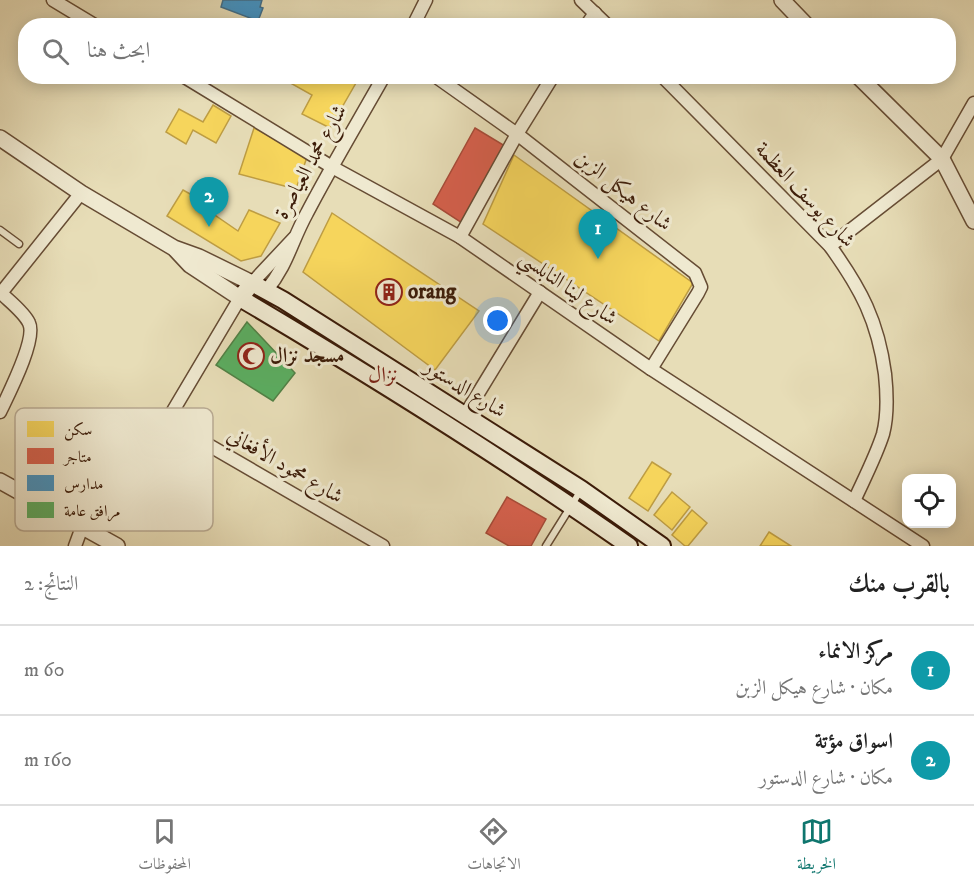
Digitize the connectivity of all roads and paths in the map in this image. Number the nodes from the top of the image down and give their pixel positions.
1 (52, 0) edge
2 (426, 0) edge
3 (581, 0) edge
4 (782, 0) edge
5 (595, 13) junction
6 (82, 18) edge
7 (416, 18) edge
8 (592, 18) edge
9 (600, 18) edge
10 (799, 18) edge
11 (196, 84) edge
12 (379, 84) edge
13 (446, 84) edge
14 (548, 84) edge
15 (670, 84) edge
16 (866, 84) edge
17 (974, 103) edge
18 (517, 134) junction
19 (0, 138) edge
20 (942, 159) junction
21 (332, 167) junction
22 (81, 193) junction
23 (974, 221) edge
24 (0, 230) edge
25 (460, 237) junction
26 (19, 244) dead end
27 (830, 246) junction
28 (174, 248) junction
29 (259, 287) junction
30 (1, 292) edge
31 (540, 292) junction
32 (246, 302) junction
33 (651, 369) junction
34 (177, 408) edge
35 (0, 411) edge
36 (465, 415) junction
37 (213, 447) edge
38 (0, 481) edge
39 (15, 489) edge
40 (581, 489) junction
41 (854, 501) junction
42 (570, 506) junction
43 (89, 531) joint
44 (75, 546) edge
45 (117, 546) edge
46 (383, 546) edge
47 (546, 546) edge
48 (629, 546) edge
49 (662, 546) edge
50 (922, 546) edge

1 - 6 street
2 - 7 street
3 - 5 street
4 - 10 street
5 - 8 street
5 - 9 street
11 - 21 street, شارع لينا النابلسي
12 - 21 street, شارع محمد العياصرة
13 - 18 street, شارع هيكل الزبن
14 - 18 street
15 - 27 street, شارع يوسف العظمة
16 - 20 street
17 - 20 street
18 - 25 street
18 - 33 street, شارع هيكل الزبن
19 - 22 street, شارع الدستور
20 - 23 street
20 - 27 street
21 - 25 street, شارع لينا النابلسي
21 - 29 street, شارع محمد العياصرة
22 - 28 street, شارع الدستور
22 - 30 street
24 - 26 lane
25 - 31 street, شارع لينا النابلسي
27 - 41 street, شارع يوسف العظمة
28 - 29 street, شارع الدستور
28 - 32 street, شارع الدستور
29 - 32 main road, شارع محمد العياصرة
29 - 36 main road, شارع الدستور
30 - 35 street
31 - 33 street, شارع لينا النابلسي
31 - 36 street
32 - 34 street
32 - 42 main road, شارع الدستور
33 - 41 street, شارع لينا النابلسي
36 - 40 main road, شارع الدستور
37 - 46 street, شارع محمود الأفغاني
38 - 39 street
40 - 42 lane
40 - 49 main road, شارع الدستور
41 - 50 street, شارع لينا النابلسي
42 - 47 lane
42 - 48 main road, شارع الدستور
43 - 44 street
43 - 45 street

